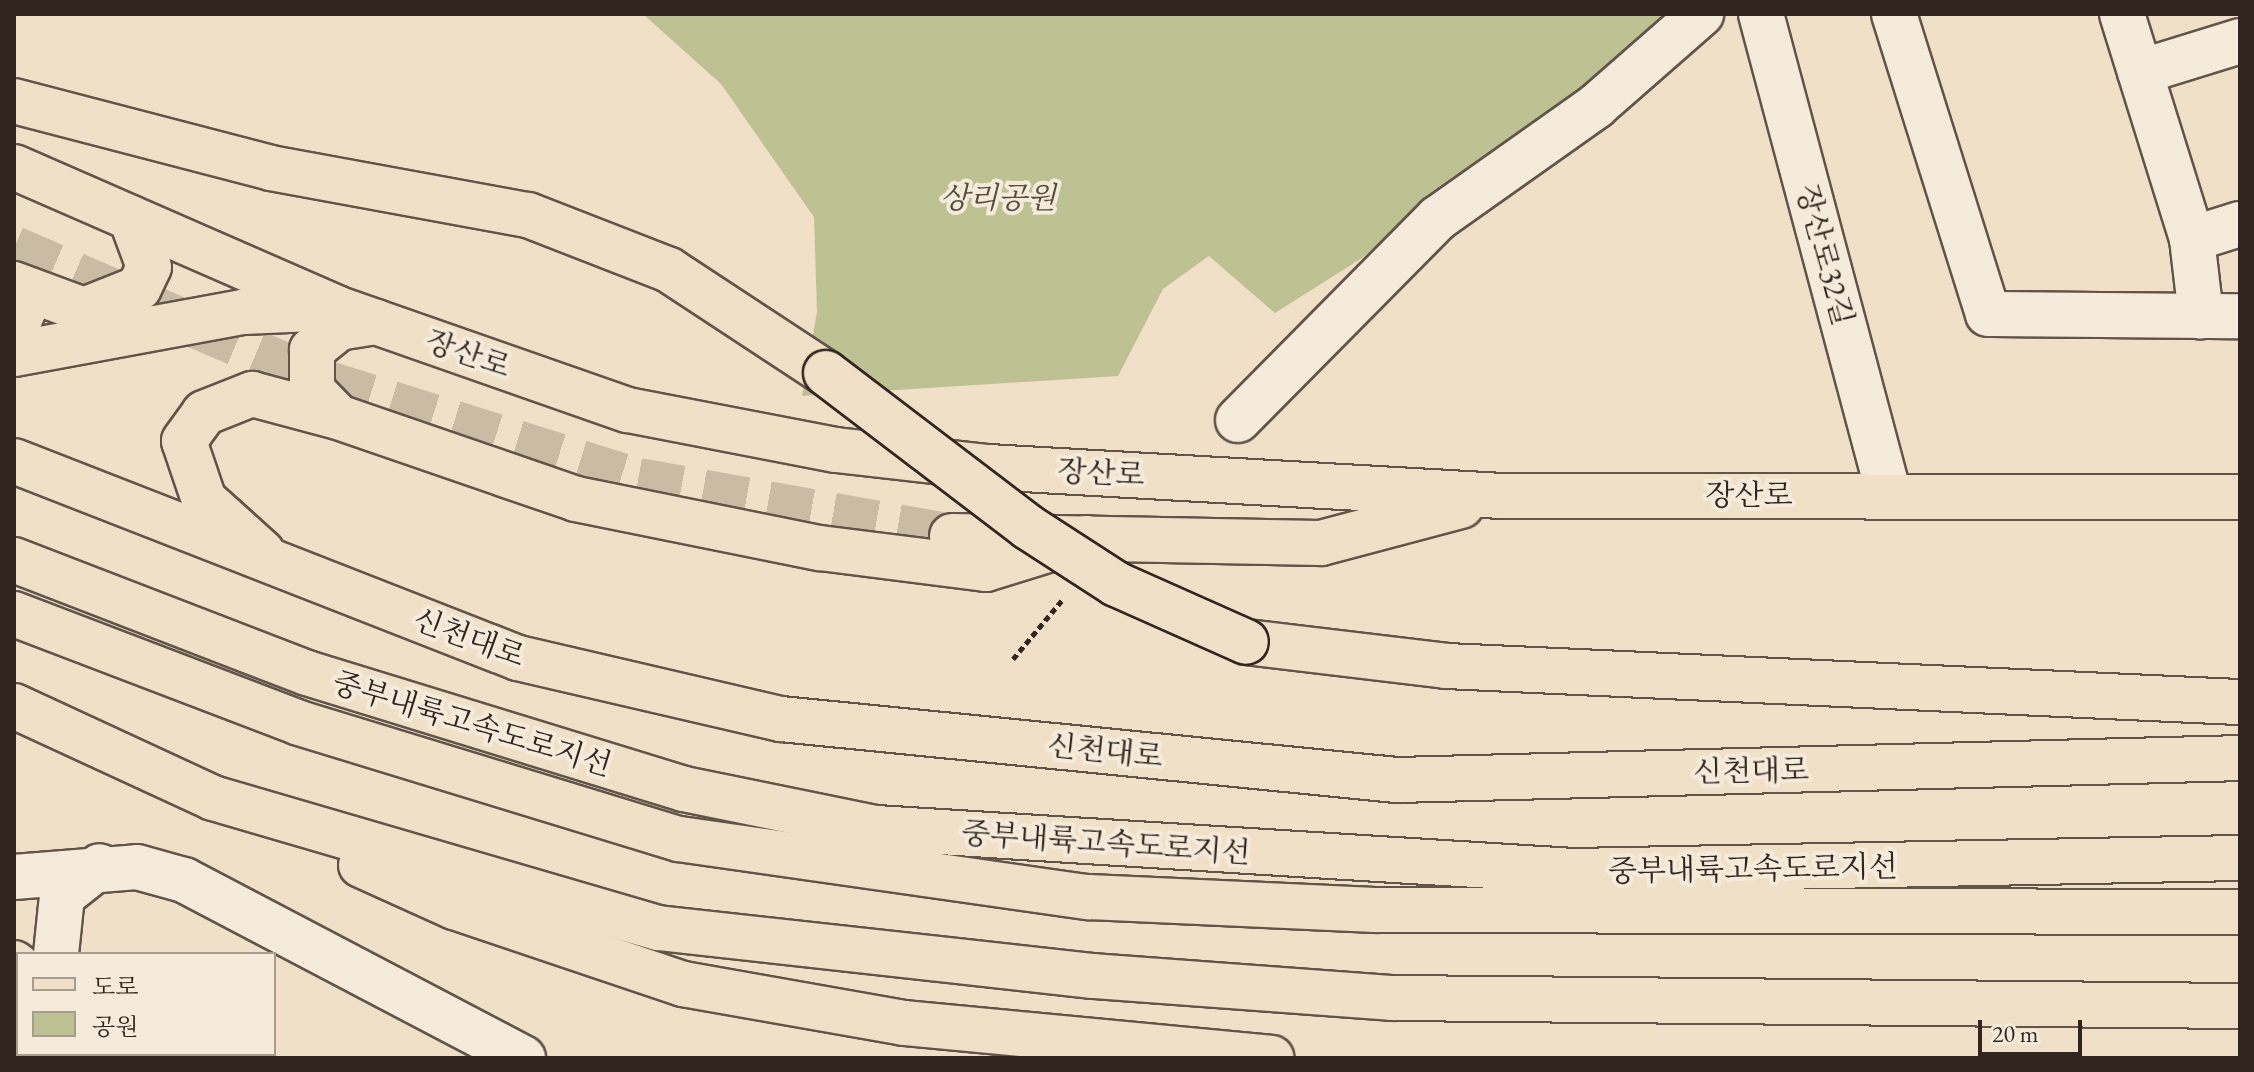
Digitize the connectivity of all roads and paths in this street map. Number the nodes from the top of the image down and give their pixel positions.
1 (1701, 14) edge
2 (1761, 14) edge
3 (1894, 14) edge
4 (2122, 14) edge
5 (2240, 41) edge
6 (2140, 72) junction
7 (14, 101) edge
8 (14, 167) edge
9 (131, 218) junction
10 (2240, 224) edge
11 (2192, 239) junction
12 (14, 284) edge
13 (14, 298) edge
14 (356, 315) junction
15 (2221, 316) edge
16 (14, 335) edge
17 (14, 354) edge
18 (338, 417) junction
19 (1238, 420) dead end
20 (14, 461) edge
21 (1889, 495) junction
22 (1502, 496) junction
23 (2240, 497) edge
24 (952, 536) tunnel mouth
25 (1086, 538) junction
26 (14, 560) edge
27 (278, 568) junction
28 (1063, 599) dead end
29 (14, 614) edge
30 (1013, 659) dead end
31 (2240, 702) edge
32 (14, 706) edge
33 (2240, 758) edge
34 (213, 798) junction
35 (2240, 858) edge
36 (100, 866) junction
37 (14, 877) edge
38 (2240, 912) edge
39 (56, 952) edge
40 (2240, 1006) edge
41 (523, 1058) edge
42 (1271, 1058) edge

1 - 19 street
2 - 21 street, 장산로32길
3 - 15 street
4 - 6 street
5 - 6 street
6 - 11 street
7 - 31 main road, bridge
8 - 9 main road, 장산로
9 - 12 main road
9 - 14 main road, 장산로
10 - 11 street
11 - 15 street
13 - 16 main road
14 - 17 main road
14 - 18 main road
14 - 22 main road, 장산로
18 - 25 main road
18 - 27 main road
20 - 27 main road, 신천대로
21 - 22 main road, 장산로
21 - 23 main road, 장산로
22 - 25 main road
24 - 25 main road
26 - 35 main road, 중부내륙고속도로지선
27 - 33 main road, 신천대로
28 - 30 path
29 - 38 main road, 중부내륙고속도로지선
32 - 34 main road
34 - 40 main road
34 - 42 main road
36 - 37 street
36 - 39 street
36 - 41 street

